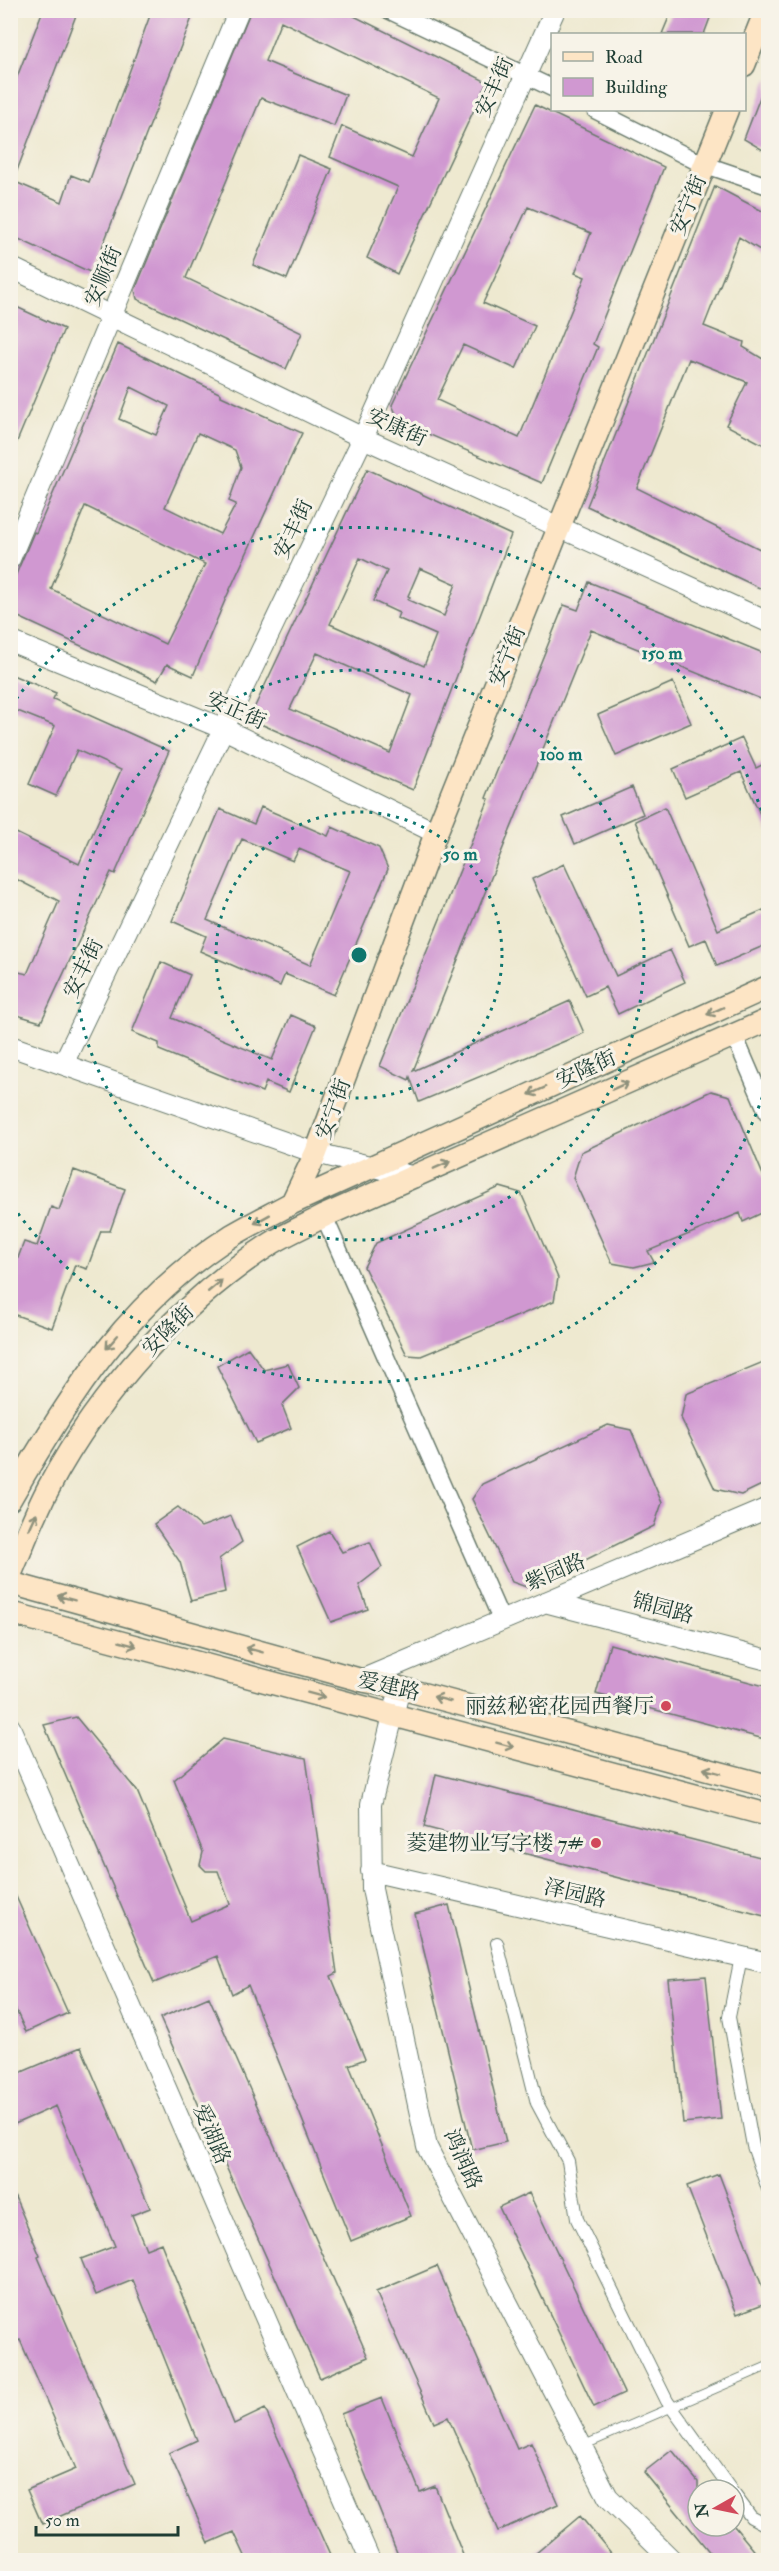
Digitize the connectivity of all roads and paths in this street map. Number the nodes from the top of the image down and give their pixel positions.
1 (239, 10) edge
2 (388, 10) edge
3 (555, 10) edge
4 (766, 10) edge
5 (746, 60) edge
6 (526, 74) junction
7 (551, 87) edge
8 (597, 111) edge
9 (727, 111) edge
10 (705, 164) junction
11 (768, 186) edge
12 (10, 267) edge
13 (112, 315) junction
14 (363, 438) junction
15 (560, 526) junction
16 (10, 559) edge
17 (768, 622) edge
18 (10, 641) edge
19 (224, 729) junction
20 (436, 833) junction
21 (768, 987) edge
22 (768, 1020) edge
23 (734, 1035) junction
24 (10, 1046) edge
25 (63, 1064) junction
26 (768, 1114) edge
27 (316, 1153) junction
28 (371, 1166) junction
29 (415, 1178) junction
30 (292, 1203) junction
31 (324, 1216) junction
32 (10, 1499) edge
33 (768, 1508) edge
34 (10, 1575) edge
35 (10, 1583) edge
36 (545, 1602) junction
37 (10, 1612) edge
38 (502, 1621) junction
39 (768, 1660) edge
40 (361, 1680) junction
41 (400, 1688) junction
42 (393, 1715) junction
43 (10, 1727) edge
44 (768, 1786) edge
45 (768, 1815) edge
46 (371, 1871) junction
47 (497, 1943) dead end
48 (741, 1957) junction
49 (768, 1963) edge
50 (768, 2189) edge
51 (768, 2366) edge
52 (672, 2408) junction
53 (582, 2447) junction
54 (723, 2478) edge
55 (746, 2510) edge
56 (768, 2526) edge
57 (370, 2560) edge
58 (672, 2560) edge

1 - 13 street, 安顺街
2 - 6 street
3 - 6 street, 安丰街
4 - 5 main road
6 - 7 street
6 - 14 street, 安丰街
8 - 10 street
9 - 10 main road, 安宁街
10 - 11 street
10 - 15 main road, 安宁街
12 - 13 street, 安康街
13 - 14 street, 安康街
13 - 16 street, 安顺街
14 - 15 street, 安康街
14 - 19 street, 安丰街
15 - 17 street, 安康街
15 - 20 main road, 安宁街
18 - 19 street, 安正街
19 - 20 street, 安正街
19 - 25 street, 安丰街
20 - 27 main road, 安宁街
21 -> 28 main road, 安隆街
22 - 23 main road, 安隆街
23 - 26 street
29 -> 23 main road, 安隆街
24 - 25 street
25 - 27 street
27 - 28 street
27 - 30 main road, 安宁街
28 - 29 street
28 - 30 main road
29 - 31 main road, 安隆街
30 -> 32 main road
34 -> 31 main road, 安隆街
31 - 38 street
33 - 36 street, 紫园路
40 -> 35 main road, 爱建路
36 - 38 street, 紫园路
36 - 39 street, 锦园路
37 -> 42 main road, 爱建路
38 - 40 street, 紫园路
40 - 41 main road, 爱建路
41 - 42 street, 鸿润路
44 -> 41 main road, 爱建路
42 -> 45 main road, 爱建路
42 - 46 street, 鸿润路
43 - 57 street, 爱湖路
46 - 48 street, 泽园路
46 - 53 street, 鸿润路
47 - 52 street
48 - 49 street, 泽园路
48 - 50 street
51 - 52 lane
52 - 53 lane
52 - 54 street
53 - 58 street, 鸿润路
55 - 56 street

